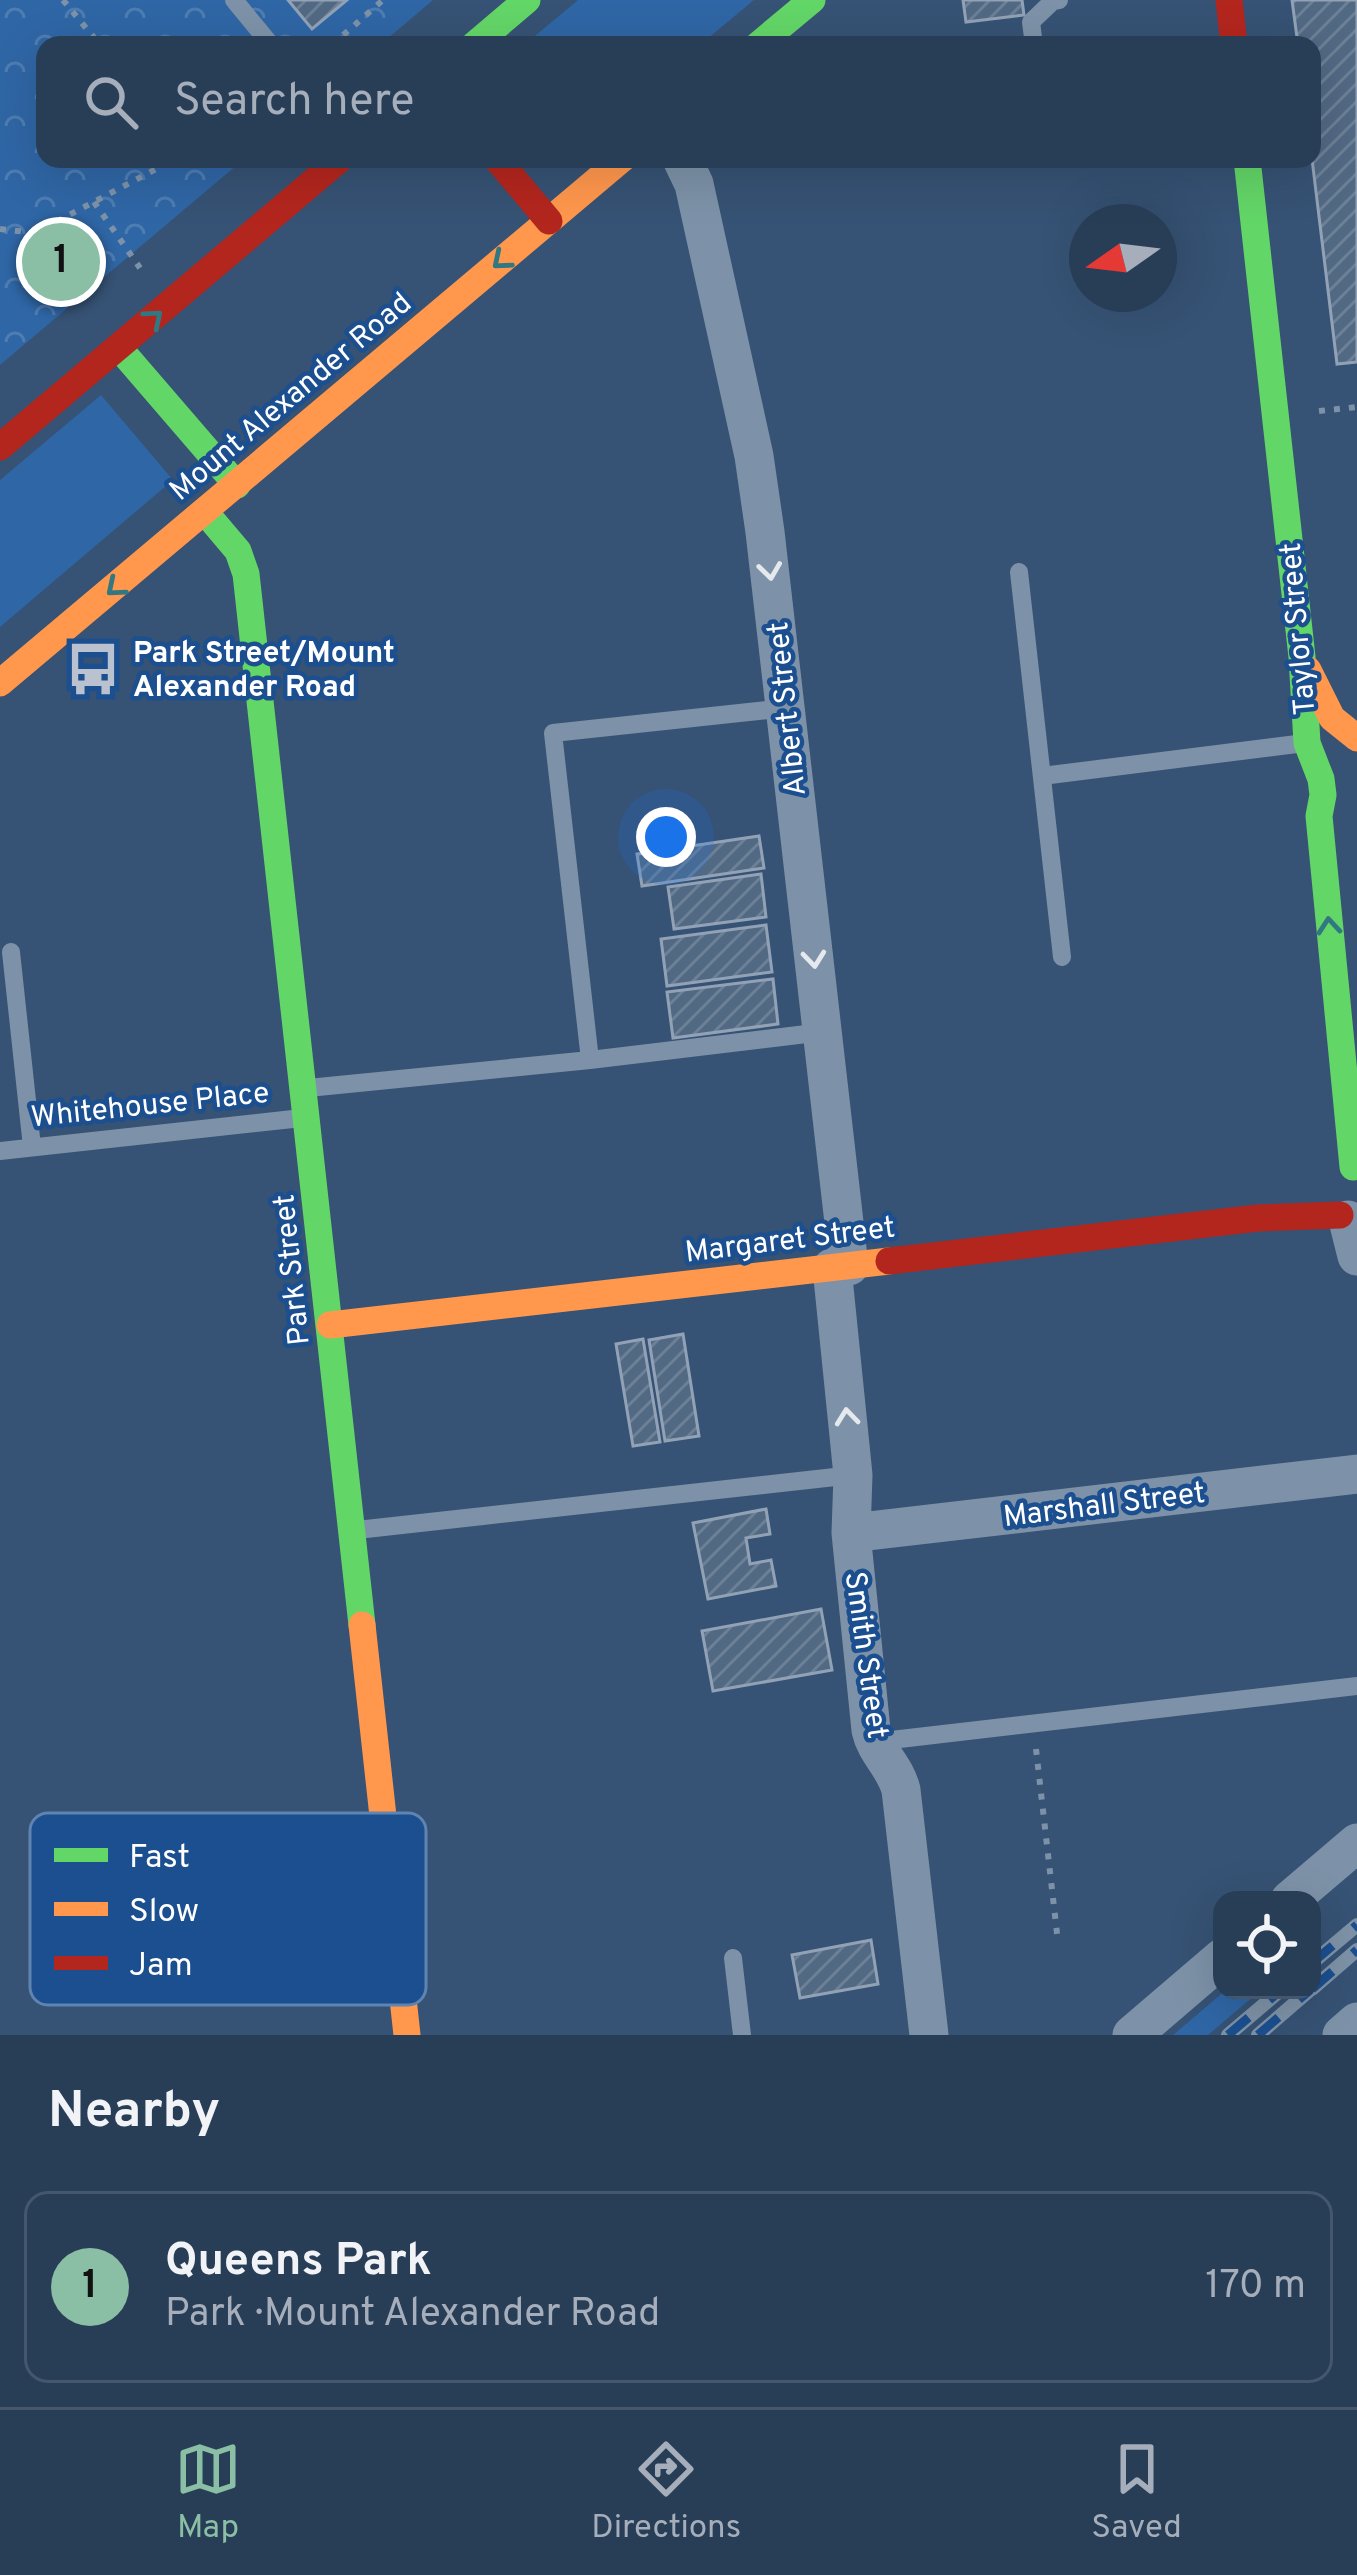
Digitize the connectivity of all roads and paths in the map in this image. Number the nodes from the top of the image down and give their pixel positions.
1 (63, 0) edge
2 (234, 0) edge
3 (383, 0) edge
4 (527, 0) edge
5 (812, 0) edge
6 (1059, 0) edge
7 (1228, 0) edge
8 (93, 36) edge
9 (264, 36) edge
10 (342, 36) edge
11 (485, 36) edge
12 (769, 36) edge
13 (1033, 36) edge
14 (1233, 36) edge
15 (158, 168) edge
16 (329, 168) edge
17 (505, 168) edge
18 (611, 168) edge
19 (686, 168) edge
20 (1247, 168) edge
21 (94, 202) junction
22 (549, 220) junction
23 (0, 229) edge
24 (168, 306) junction
25 (118, 348) junction
26 (0, 447) edge
27 (237, 485) junction
28 (205, 512) junction
29 (1018, 572) dead end
30 (1303, 657) junction
31 (0, 682) edge
32 (787, 708) junction
33 (1357, 738) edge
34 (1307, 742) junction
35 (1042, 776) junction
36 (11, 952) dead end
37 (1062, 957) dead end
38 (1345, 971) edge
39 (823, 1031) junction
40 (590, 1060) junction
41 (304, 1088) junction
42 (307, 1118) junction
43 (32, 1148) junction
44 (0, 1151) edge
45 (1355, 1167) edge
46 (1347, 1222) edge
47 (840, 1267) junction
48 (330, 1325) junction
49 (853, 1474) junction
50 (1357, 1474) edge
51 (352, 1531) junction
52 (851, 1533) junction
53 (1357, 1686) edge
54 (1033, 1724) junction
55 (874, 1742) junction
56 (383, 1813) edge
57 (1357, 1843) edge
58 (1301, 1891) edge
59 (1058, 1942) dead end
60 (734, 1958) dead end
61 (1213, 1966) edge
62 (404, 2005) edge
63 (1357, 2022) edge
64 (407, 2035) edge
65 (742, 2035) edge
66 (929, 2035) edge
67 (1132, 2035) edge
68 (1342, 2035) edge

1 - 8 path
2 - 9 lane
3 - 10 path
4 - 11 street
5 - 12 street
6 - 13 lane
7 - 14 street
15 - 21 path
16 - 24 street
17 - 22 street
18 - 22 street, Mount Alexander Road
19 -> 32 street, Albert Street
20 - 30 street, Taylor Street
21 - 23 path
21 - 24 path
22 -> 27 street, Mount Alexander Road
25 -> 24 street
25 - 26 street
25 - 27 street
27 - 28 street, Mount Alexander Road
28 -> 31 street, Mount Alexander Road
28 - 41 street, Park Street
29 - 35 lane
30 - 33 street
30 - 34 street, Taylor Street
32 -> 39 street, Albert Street
32 - 40 lane
34 - 35 lane
38 -> 34 street, Taylor Street
35 - 37 lane
36 - 43 lane
38 - 45 street, Taylor Street
39 - 40 lane
39 - 47 street, Albert Street
40 - 41 lane
41 - 42 street, Park Street
42 - 43 lane, Whitehouse Place
42 - 48 street, Park Street
43 - 44 lane, Whitehouse Place
45 - 46 street
46 - 47 street, Margaret Street
47 - 48 street, Margaret Street
49 -> 47 street, Smith Street
48 - 51 street, Park Street
49 - 51 lane
49 - 52 street, Smith Street
50 - 52 street, Marshall Street
51 - 56 street, Park Street
52 - 55 street, Smith Street
53 - 54 lane
54 - 55 lane
54 - 59 path
55 - 66 street, Smith Street
57 - 58 street
60 - 65 lane
61 - 67 street
62 - 64 street, Park Street
63 - 68 street

